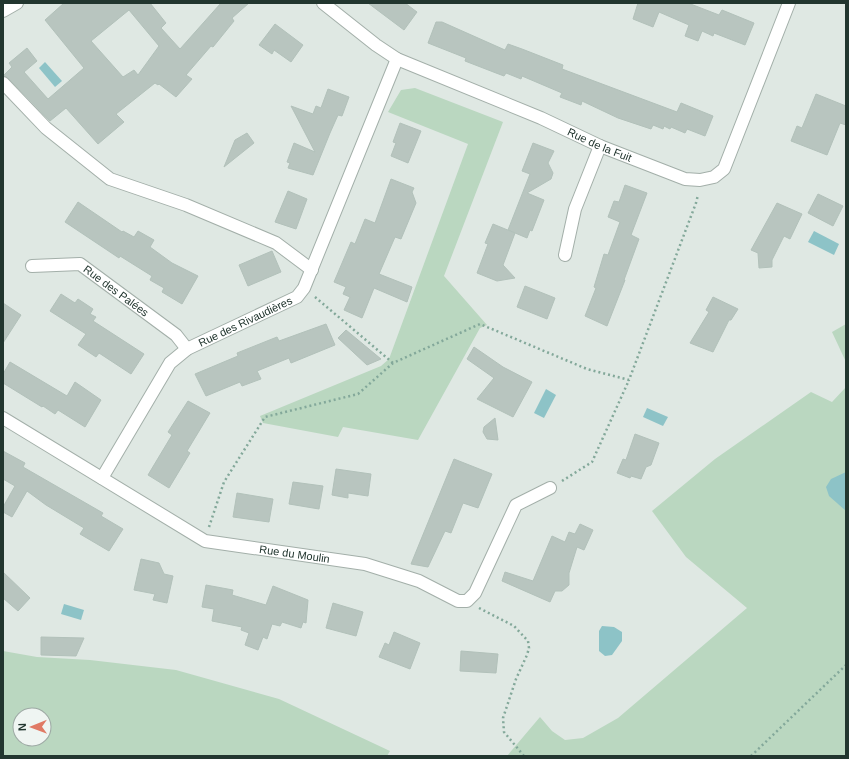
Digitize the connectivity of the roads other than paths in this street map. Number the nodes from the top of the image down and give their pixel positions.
1 (17, 3) edge
2 (323, 3) edge
3 (789, 3) edge
4 (3, 11) edge
5 (397, 59) junction
6 (3, 83) edge
7 (600, 146) junction
8 (565, 255) dead end
9 (32, 266) dead end
10 (312, 270) junction
11 (188, 349) junction
12 (3, 418) edge
13 (102, 478) junction
14 (550, 488) road end

1 - 4 street
2 - 5 street, Rue de la Fuit
3 - 7 street, Rue de la Fuit
5 - 7 street, Rue de la Fuit
5 - 10 street, Rue des Rivaudières
6 - 10 street
7 - 8 street
9 - 11 street, Rue des Palées
10 - 11 street, Rue des Rivaudières
11 - 13 street, Rue des Rivaudières
12 - 13 street, Rue du Moulin
13 - 14 street, Rue du Moulin

